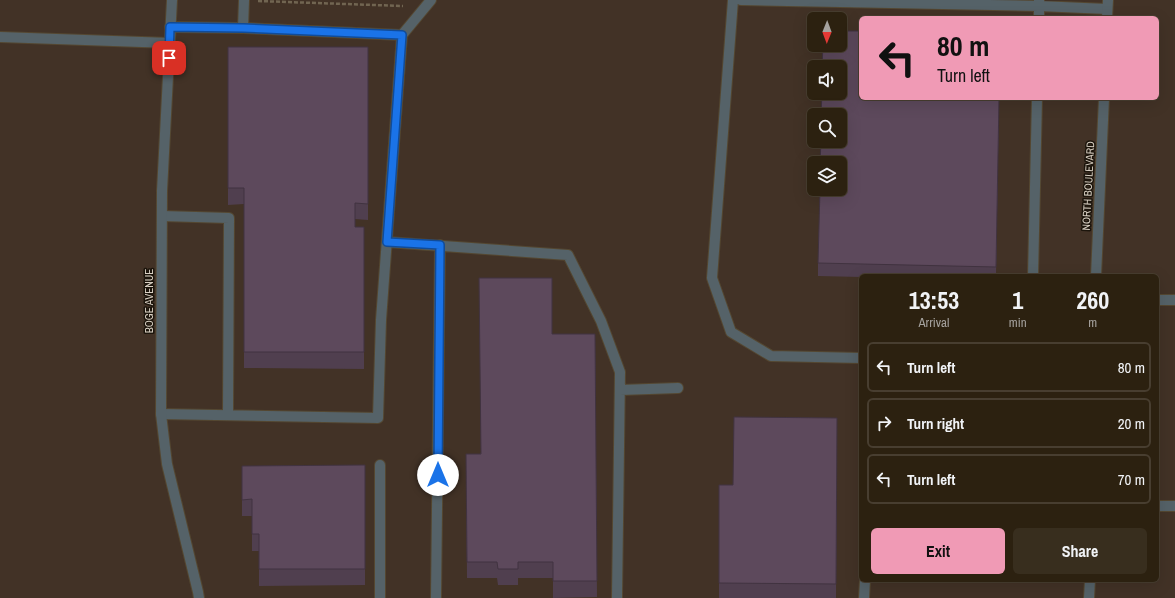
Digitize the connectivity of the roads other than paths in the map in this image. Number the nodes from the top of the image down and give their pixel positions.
1 (172, 0) edge
2 (431, 0) edge
3 (733, 0) edge
4 (741, 0) edge
5 (248, 1) edge
6 (1039, 3) edge
7 (1107, 9) edge
8 (1039, 16) edge
9 (170, 27) junction
10 (243, 28) junction
11 (402, 35) junction
12 (0, 36) edge
13 (170, 43) junction
14 (1037, 100) edge
15 (1104, 100) edge
16 (162, 216) junction
17 (387, 242) junction
18 (440, 245) junction
19 (1033, 274) edge
20 (1096, 274) edge
21 (1159, 300) edge
22 (1175, 300) edge
23 (859, 358) edge
24 (678, 388) dead end
25 (620, 390) junction
26 (161, 414) junction
27 (228, 415) junction
28 (380, 465) dead end
29 (1159, 506) edge
30 (1175, 506) edge
31 (865, 582) edge
32 (1090, 582) edge
33 (199, 598) edge
34 (380, 598) edge
35 (436, 598) edge
36 (617, 598) edge
37 (864, 598) edge
38 (1089, 598) edge

1 - 9 street, BOGE AVENUE
2 - 11 street
3 - 23 street
4 - 6 street
5 - 10 street
6 - 7 street
6 - 8 street
9 - 10 street
9 - 13 street, BOGE AVENUE
10 - 11 street
11 - 17 street
12 - 13 street
13 - 16 street, BOGE AVENUE
14 - 19 street
15 - 20 street, NORTH BOULEVARD
16 - 26 street, BOGE AVENUE
16 - 27 street
17 - 18 street
17 - 27 street
18 - 25 street
18 - 35 street
21 - 22 street
24 - 25 street
25 - 36 street
26 - 27 street
26 - 33 street, BOGE AVENUE
28 - 34 street
29 - 30 street
31 - 37 street
32 - 38 street

